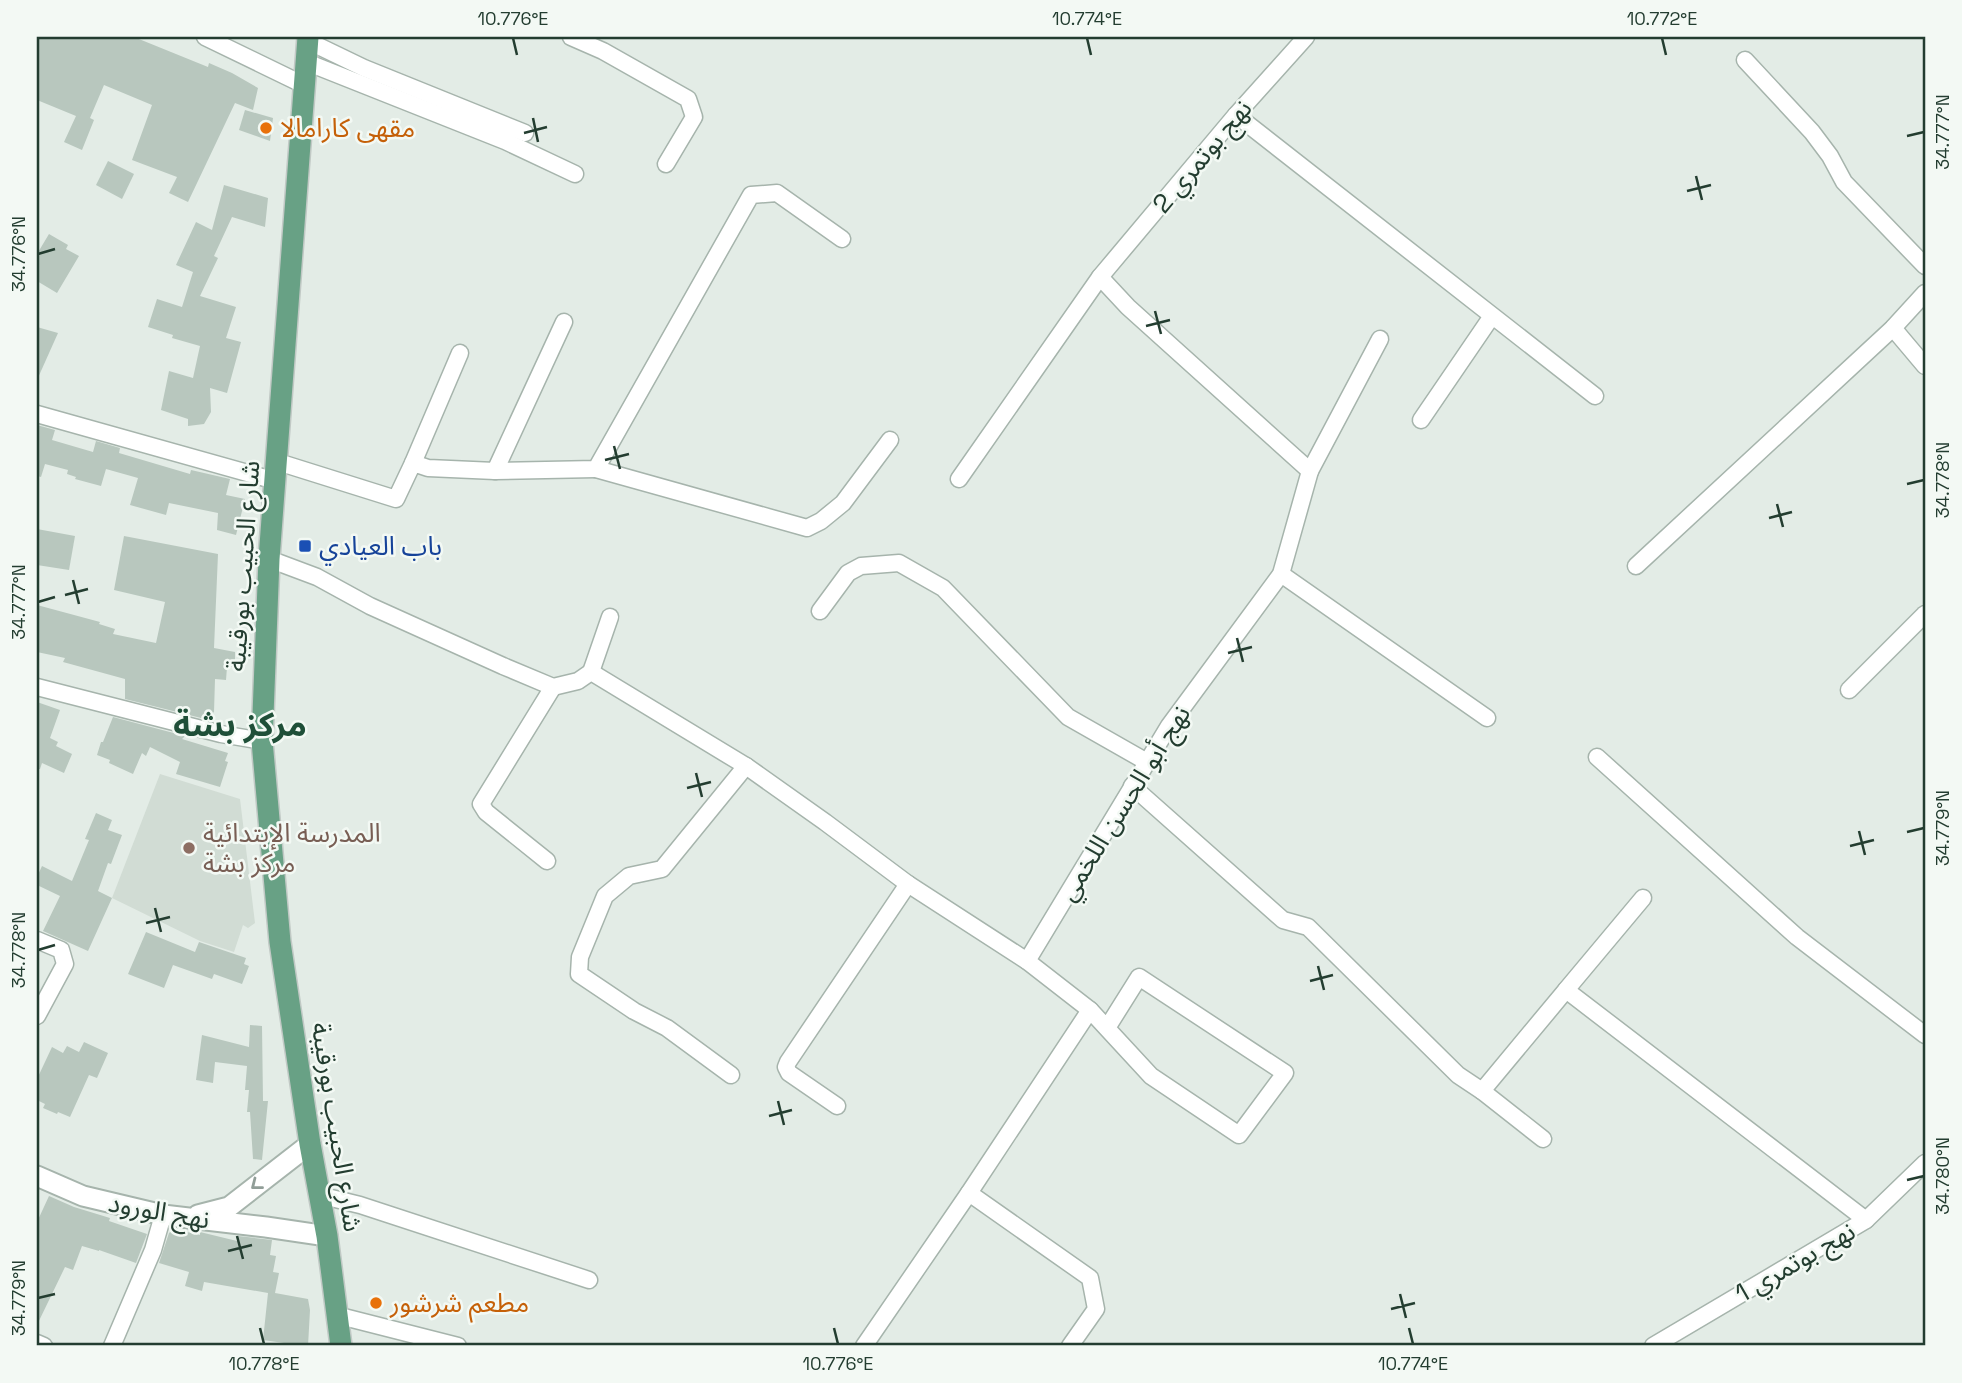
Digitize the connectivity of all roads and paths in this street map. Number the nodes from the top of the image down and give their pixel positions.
1 (205, 37) edge
2 (571, 37) edge
3 (1306, 37) edge
4 (307, 47) edge
5 (1745, 60) dead end
6 (304, 85) junction
7 (1236, 116) junction
8 (525, 133) dead end
9 (666, 164) dead end
10 (575, 174) dead end
11 (842, 239) dead end
12 (1925, 266) edge
13 (1100, 277) junction
14 (1925, 293) edge
15 (1492, 316) junction
16 (564, 322) dead end
17 (1893, 328) junction
18 (1380, 339) dead end
19 (460, 353) dead end
20 (1925, 366) edge
21 (1595, 396) dead end
22 (37, 414) edge
23 (1421, 420) dead end
24 (890, 440) dead end
25 (413, 463) junction
26 (597, 469) junction
27 (277, 471) junction
28 (495, 471) junction
29 (1310, 471) junction
30 (959, 479) dead end
31 (269, 559) junction
32 (1636, 566) dead end
33 (1281, 574) junction
34 (820, 611) dead end
35 (1925, 614) edge
36 (610, 617) dead end
37 (591, 672) junction
38 (37, 687) edge
39 (552, 687) junction
40 (1849, 690) dead end
41 (1487, 718) dead end
42 (262, 741) junction
43 (1597, 757) dead end
44 (1147, 762) junction
45 (746, 766) junction
46 (1132, 786) junction
47 (547, 862) dead end
48 (908, 884) junction
49 (1643, 898) dead end
50 (37, 940) edge
51 (1027, 961) junction
52 (1566, 990) junction
53 (1090, 1010) junction
54 (37, 1016) edge
55 (1107, 1028) junction
56 (1925, 1035) edge
57 (731, 1075) dead end
58 (1482, 1091) junction
59 (837, 1106) dead end
60 (1543, 1139) dead end
61 (310, 1144) junction
62 (1925, 1163) edge
63 (37, 1176) edge
64 (969, 1193) junction
65 (320, 1195) junction
66 (173, 1217) junction
67 (1866, 1220) junction
68 (327, 1236) junction
69 (589, 1280) dead end
70 (336, 1315) junction
71 (37, 1343) edge
72 (44, 1346) edge
73 (112, 1346) edge
74 (341, 1346) edge
75 (458, 1346) edge
76 (864, 1346) edge
77 (1070, 1346) edge
78 (1653, 1346) edge

1 - 6 street
2 - 9 street
3 - 7 street, نهج بوتمري 2
4 - 6 main road, شارع الحبيب بورقيبة
4 - 8 street
4 - 10 street
5 - 12 street
6 - 27 main road, شارع الحبيب بورقيبة
7 - 13 street, نهج بوتمري 2
7 - 15 street
11 - 26 street
13 - 29 street
13 - 30 street, نهج بوتمري 2
14 - 17 street
15 - 21 street
15 - 23 street
16 - 28 street
17 - 20 street
17 - 32 street
18 - 29 street, نهج أبو الحسن اللخمي
19 - 25 street
22 - 27 street
24 - 26 street
25 - 27 street
25 - 28 street
26 - 28 street
27 - 31 main road, شارع الحبيب بورقيبة
29 - 33 street, نهج أبو الحسن اللخمي
31 - 39 street
31 - 42 main road, شارع الحبيب بورقيبة
33 - 41 street
33 - 44 street, نهج أبو الحسن اللخمي
34 - 44 street
35 - 40 street
36 - 37 street
37 - 39 street
37 - 45 street
38 - 42 street
39 - 47 street
42 - 61 main road, شارع الحبيب بورقيبة
43 - 56 street
44 - 46 street, نهج أبو الحسن اللخمي
45 - 48 street
45 - 57 street
46 - 51 street, نهج أبو الحسن اللخمي
46 - 58 street
48 - 51 street
48 - 59 street
49 - 52 street
50 - 54 street
51 - 53 street
52 - 58 street
52 - 67 street
53 - 55 street
53 - 64 street
55 - 55 street
58 - 60 street
61 - 65 main road, شارع الحبيب بورقيبة
61 -> 66 street
62 - 67 street, نهج بوتمري 1
63 - 66 street, نهج الورود
64 - 76 street
64 - 77 street
65 - 68 main road, شارع الحبيب بورقيبة
65 - 69 street
66 - 68 street, نهج الورود
66 - 73 street
67 - 78 street, نهج بوتمري 1
68 - 70 main road, شارع الحبيب بورقيبة
70 - 74 main road, شارع الحبيب بورقيبة
70 - 75 street
71 - 72 street

